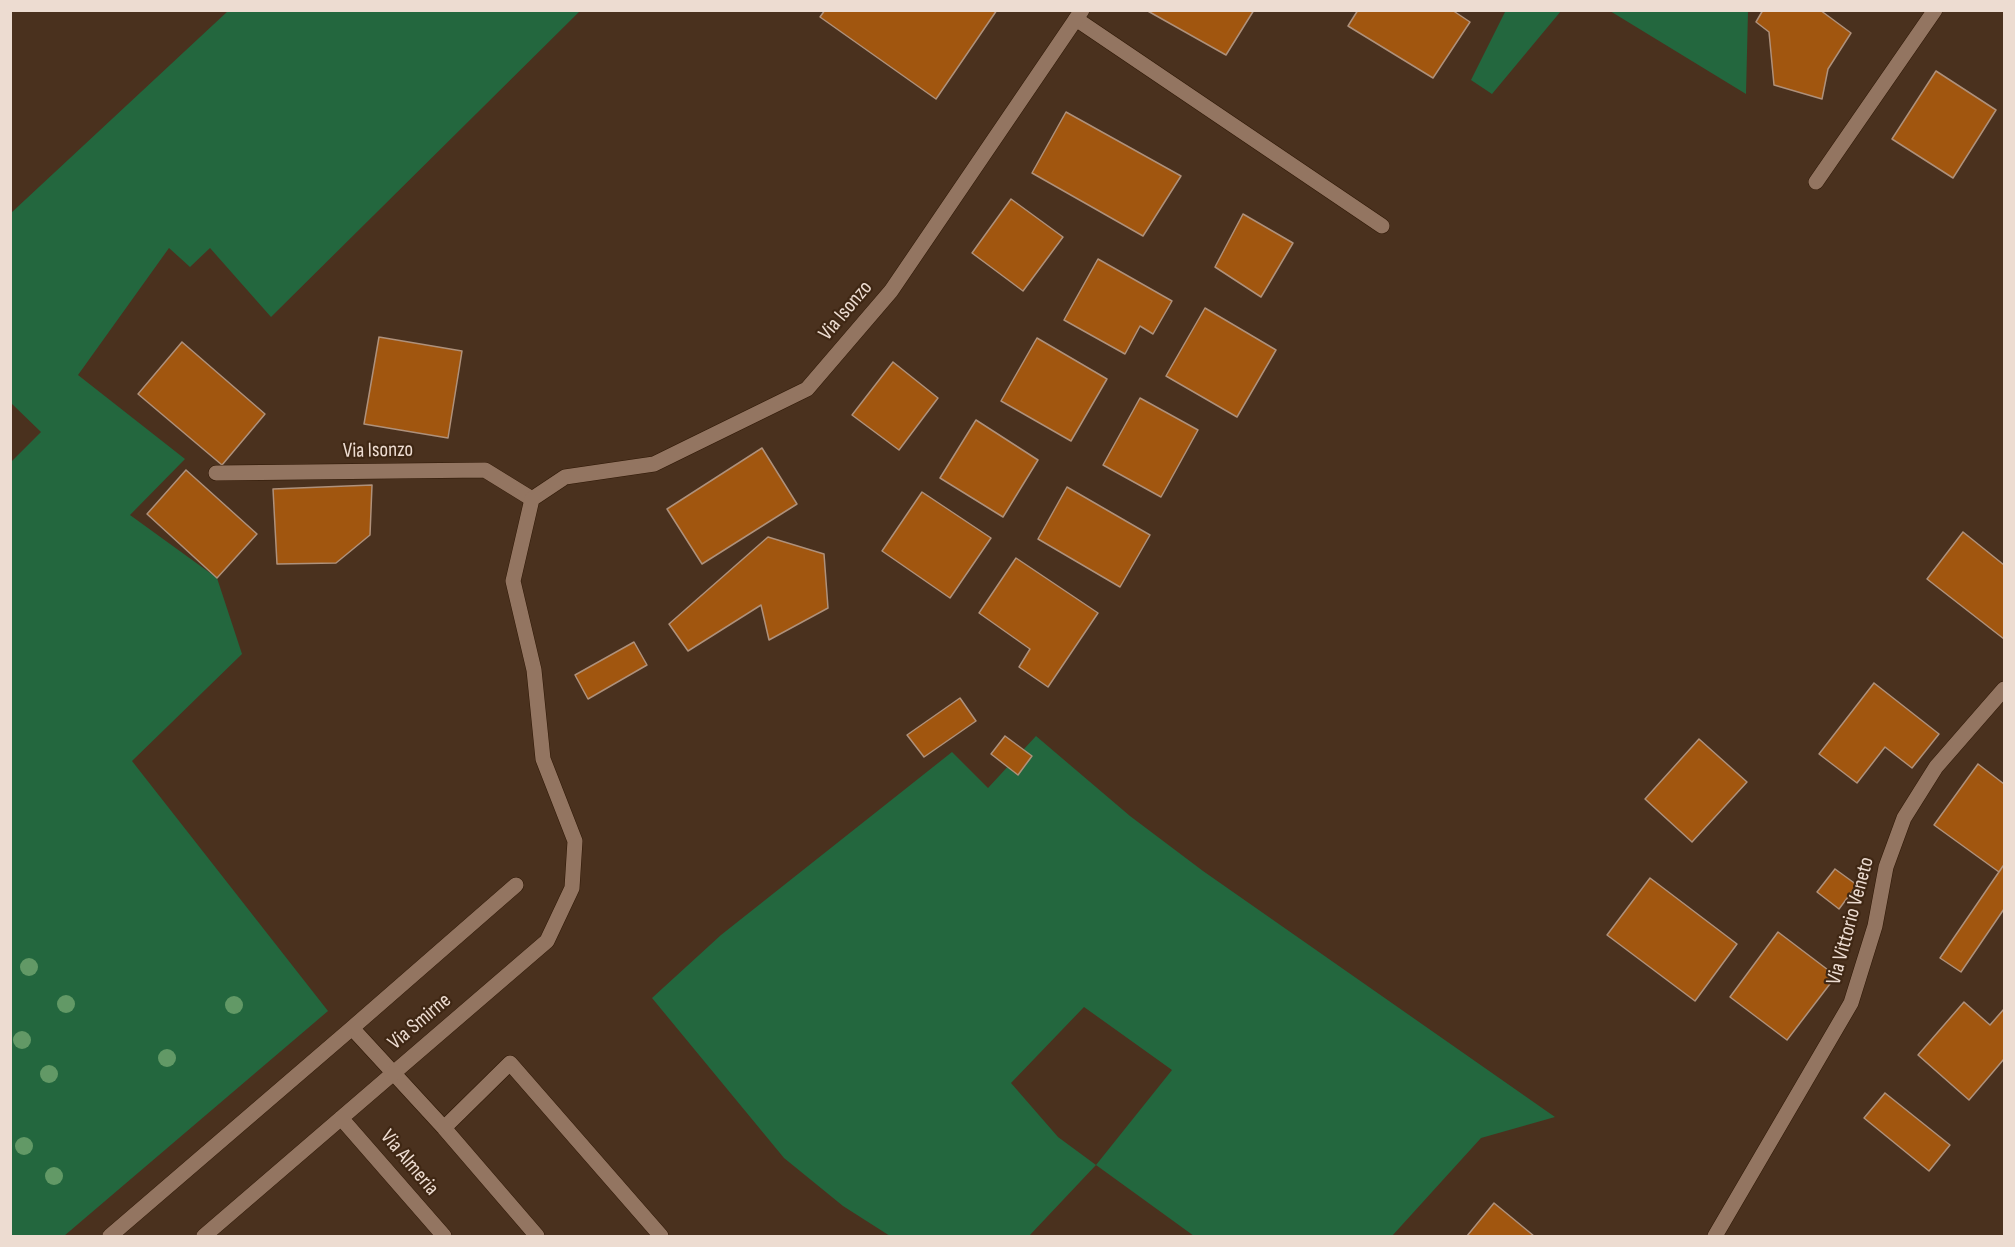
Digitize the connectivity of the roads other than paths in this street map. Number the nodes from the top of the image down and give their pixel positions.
1 (1935, 10) edge
2 (1079, 15) edge
3 (1816, 182) dead end
4 (1382, 226) dead end
5 (216, 473) dead end
6 (532, 499) junction
7 (2004, 689) edge
8 (516, 885) dead end
9 (352, 1028) junction
10 (394, 1072) junction
11 (341, 1118) junction
12 (444, 1128) junction
13 (110, 1236) edge
14 (204, 1236) edge
15 (444, 1236) edge
16 (537, 1236) edge
17 (661, 1236) edge
18 (1715, 1236) edge

1 - 3 street
2 - 4 street
2 - 6 street, Via Isonzo
5 - 6 street, Via Isonzo
6 - 10 street, Via Smirne
7 - 18 street, Via Vittorio Veneto
8 - 9 street
9 - 10 street
9 - 13 street
10 - 11 street, Via Smirne
10 - 12 street
11 - 14 street, Via Smirne
11 - 15 street, Via Almeria
12 - 16 street
12 - 17 street

